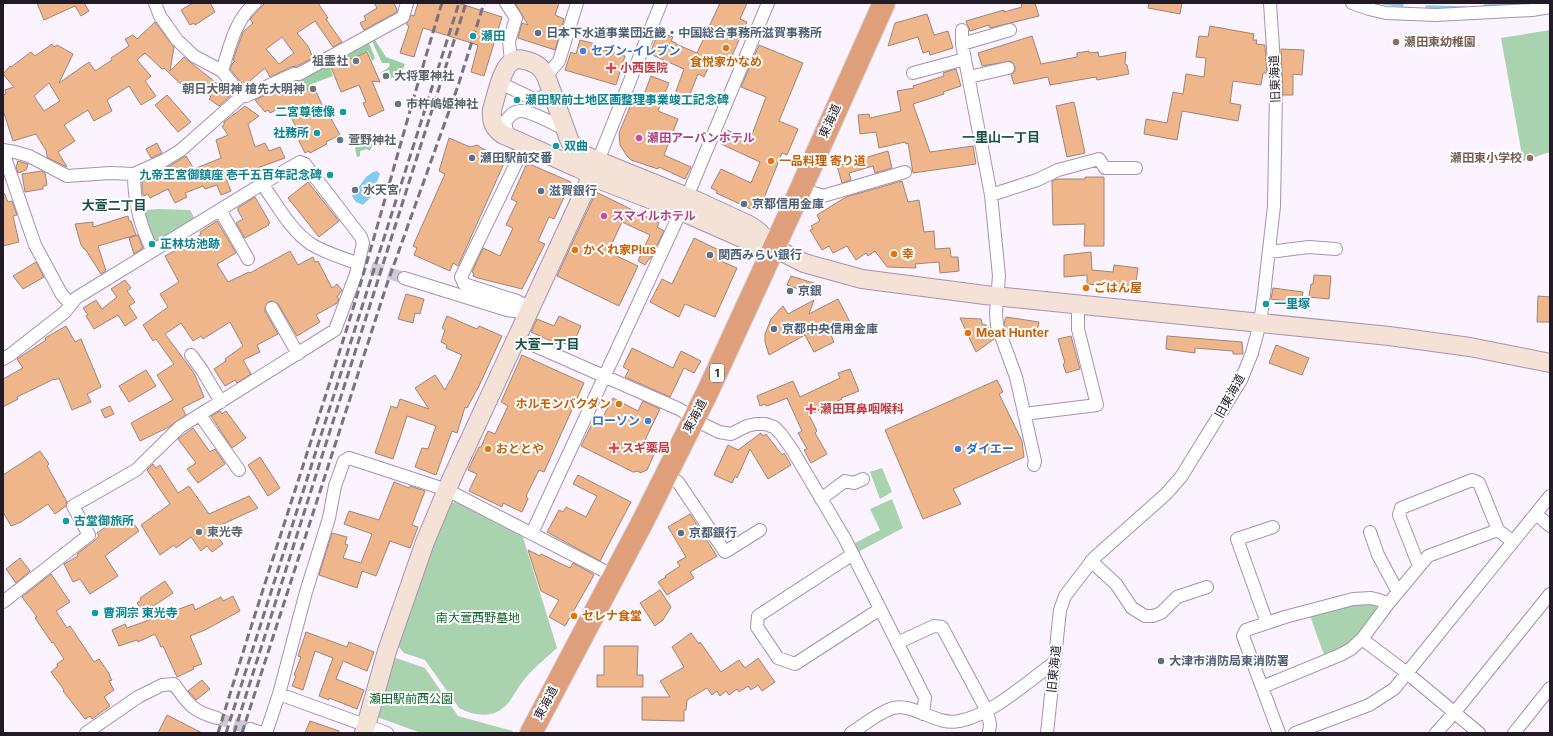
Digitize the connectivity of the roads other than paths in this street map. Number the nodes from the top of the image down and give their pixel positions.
1 (155, 3) edge
2 (255, 3) edge
3 (408, 3) edge
4 (506, 3) edge
5 (577, 3) edge
6 (661, 3) edge
7 (768, 3) edge
8 (884, 3) edge
9 (1270, 3) edge
10 (1352, 3) edge
11 (1531, 7) edge
12 (1550, 7) edge
13 (962, 30) dead end
14 (1010, 30) dead end
15 (962, 44) junction
16 (965, 59) junction
17 (511, 62) junction
18 (1008, 68) dead end
19 (222, 71) junction
20 (912, 73) dead end
21 (969, 77) junction
22 (500, 83) junction
23 (549, 84) junction
24 (242, 96) junction
25 (566, 130) junction
26 (518, 142) junction
27 (3, 151) edge
28 (595, 168) junction
29 (1136, 168) dead end
30 (905, 172) dead end
31 (134, 174) junction
32 (262, 184) junction
33 (801, 189) junction
34 (991, 195) junction
35 (684, 204) junction
36 (220, 210) junction
37 (774, 248) junction
38 (1336, 249) dead end
39 (153, 251) junction
40 (1269, 252) junction
41 (248, 259) dead end
42 (354, 262) tunnel mouth
43 (404, 278) tunnel mouth
44 (997, 297) junction
45 (71, 304) junction
46 (1078, 305) junction
47 (272, 308) dead end
48 (528, 313) junction
49 (1260, 323) junction
50 (517, 338) junction
51 (298, 354) junction
52 (191, 355) dead end
53 (3, 359) edge
54 (1550, 363) edge
55 (604, 376) junction
56 (221, 402) junction
57 (1024, 414) junction
58 (200, 415) junction
59 (694, 418) junction
60 (1034, 465) dead end
61 (239, 470) dead end
62 (665, 475) junction
63 (863, 479) dead end
64 (447, 490) junction
65 (1550, 496) edge
66 (821, 499) junction
67 (1536, 514) junction
68 (1550, 526) edge
69 (1273, 527) dead end
70 (760, 530) dead end
71 (1498, 530) junction
72 (1370, 532) dead end
73 (532, 533) junction
74 (1513, 542) junction
75 (853, 554) junction
76 (1091, 561) junction
77 (1419, 566) junction
78 (614, 576) junction
79 (1207, 587) dead end
80 (1398, 592) junction
81 (1550, 594) edge
82 (3, 602) edge
83 (1388, 604) junction
84 (880, 608) junction
85 (1267, 623) junction
86 (1362, 639) junction
87 (897, 643) junction
88 (1055, 662) junction
89 (1407, 674) junction
90 (1262, 687) junction
91 (1550, 688) edge
92 (279, 694) junction
93 (987, 711) junction
94 (1454, 713) junction
95 (923, 714) junction
96 (217, 718) tunnel mouth
97 (250, 729) dead end
98 (365, 729) edge
99 (86, 733) edge
100 (262, 733) edge
101 (266, 733) edge
102 (387, 733) edge
103 (531, 733) edge
104 (851, 733) edge
105 (989, 733) edge
106 (1046, 733) edge
107 (1279, 733) edge
108 (1296, 733) edge
109 (1436, 733) edge
110 (1479, 733) edge
111 (1514, 733) edge

1 - 19 street
2 - 19 street
3 - 24 street
4 - 17 street
5 - 23 street
6 - 28 street
7 - 35 street
8 - 33 highway, 東海道 / 1
9 - 40 street, 旧東海道
10 - 11 street
11 - 12 street
13 - 15 street
14 - 15 street
15 - 16 street
16 - 20 street
16 - 21 street
17 - 22 street
17 - 23 street
18 - 21 street
19 - 24 street
21 - 34 street
22 - 23 street
22 - 26 street
23 - 25 street
24 - 31 street
25 - 26 street
25 - 28 street
26 - 28 street
26 - 48 street
27 - 31 street
27 - 45 street
28 - 35 street
28 - 48 street
29 - 34 street
30 - 33 street
31 - 39 street
32 - 36 street
32 - 42 street
32 - 51 street
33 - 37 highway, 東海道 / 1
34 - 44 street
35 - 37 street
35 - 55 street
36 - 39 street
36 - 41 street
37 - 44 street
37 - 59 highway, 東海道 / 1
38 - 40 street
39 - 45 street
40 - 49 street, 旧東海道
43 - 48 street
44 - 46 street
44 - 57 street
45 - 53 street
46 - 49 street
46 - 57 street
47 - 51 street
48 - 50 street
49 - 54 street
49 - 76 street, 旧東海道
50 - 55 street
50 - 64 street
51 - 56 street
52 - 56 street
55 - 59 street
55 - 73 street
56 - 58 street
57 - 60 street
58 - 61 street
58 - 82 street
59 - 62 highway, 東海道 / 1
59 - 66 street
62 - 70 street
62 - 78 highway, 東海道 / 1
63 - 66 street
64 - 73 street
64 - 92 street
64 - 98 street
65 - 67 street
66 - 75 street
67 - 68 street
67 - 74 street
69 - 85 street
71 - 74 street
71 - 77 street
71 - 77 street
72 - 80 street
73 - 78 street
74 - 89 street
75 - 84 street
75 - 84 street
76 - 79 street
76 - 88 street, 旧東海道
77 - 80 street
78 - 103 highway, 東海道 / 1
80 - 83 street
81 - 94 street
83 - 85 street
83 - 86 street
84 - 87 street
85 - 90 street
86 - 89 street
86 - 90 street
87 - 93 street
87 - 95 street
88 - 93 street
88 - 106 street, 旧東海道
89 - 94 street
89 - 108 street
90 - 107 street
91 - 111 street
92 - 98 street
92 - 101 street
93 - 95 street
93 - 105 street
94 - 109 street
94 - 110 street
95 - 104 street
96 - 99 street
97 - 100 street
98 - 102 street

